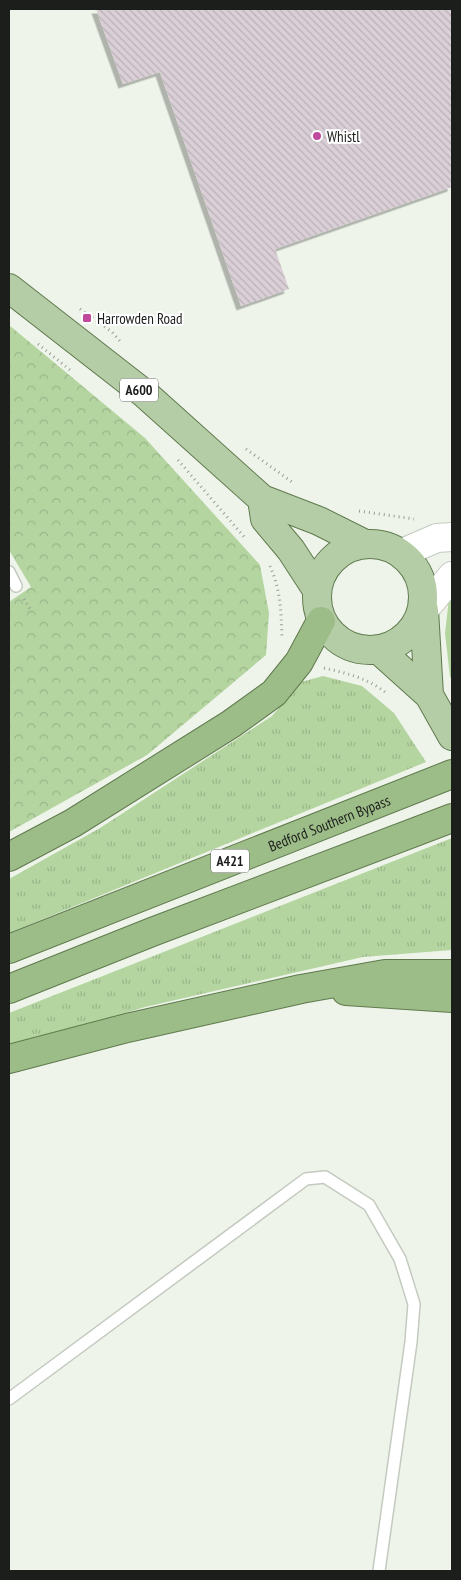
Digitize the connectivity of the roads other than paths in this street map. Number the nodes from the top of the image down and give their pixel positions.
1 (9, 288) edge
2 (262, 500) junction
3 (452, 537) edge
4 (365, 544) junction
5 (402, 553) junction
6 (9, 572) edge
7 (452, 576) edge
8 (16, 586) dead end
9 (317, 590) junction
10 (424, 610) junction
11 (321, 621) junction
12 (379, 650) junction
13 (429, 694) junction
14 (452, 736) edge
15 (452, 774) edge
16 (452, 818) edge
17 (9, 857) edge
18 (9, 948) edge
19 (452, 974) edge
20 (9, 989) edge
21 (301, 989) junction
22 (452, 998) edge
23 (9, 1059) edge
24 (9, 1399) edge
25 (379, 1571) edge

1 - 2 main road, A600
2 - 4 main road, A600
2 - 9 main road
3 - 5 street
4 - 5 main road
4 - 9 main road
5 - 10 main road
6 - 8 lane
7 - 10 street
9 - 11 main road
10 - 12 main road
10 - 13 main road
11 - 12 main road
11 - 17 highway
12 - 13 main road
13 - 14 main road
15 - 18 highway, Bedford Southern Bypass / A421
16 - 20 highway, A421
19 - 21 highway
21 - 22 highway
21 - 23 highway
24 - 25 lane

